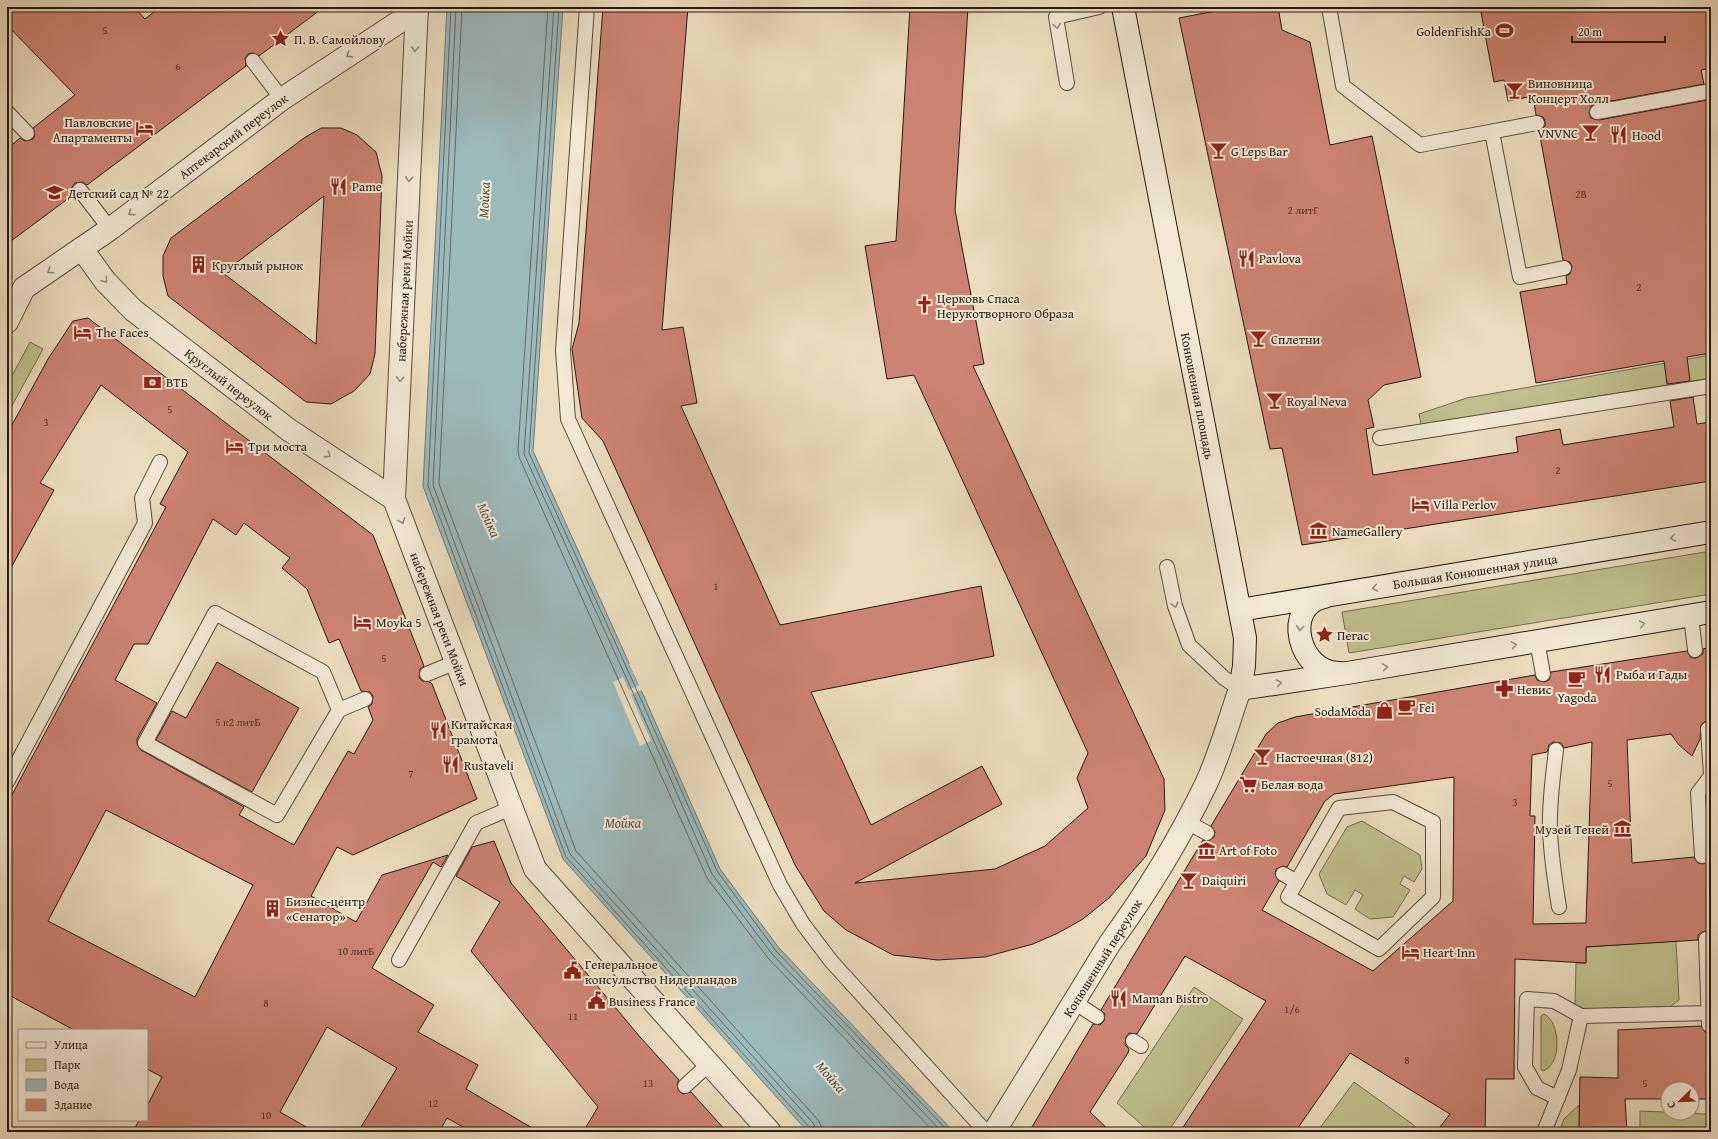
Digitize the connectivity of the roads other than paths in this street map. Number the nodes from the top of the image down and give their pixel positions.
1 (587, 7) edge
2 (1099, 7) edge
3 (1123, 7) edge
4 (1329, 7) edge
5 (417, 8) edge
6 (253, 60) dead end
7 (1067, 83) dead end
8 (1711, 90) edge
9 (282, 98) junction
10 (7, 112) edge
11 (1597, 112) dead end
12 (1537, 123) dead end
13 (1492, 132) junction
14 (27, 133) dead end
15 (80, 190) dead end
16 (110, 229) junction
17 (82, 249) junction
18 (1564, 268) dead end
19 (7, 322) edge
20 (1711, 386) edge
21 (1380, 438) dead end
22 (160, 462) dead end
23 (394, 499) junction
24 (1711, 532) edge
25 (1167, 567) dead end
26 (1333, 595) junction
27 (1240, 610) junction
28 (1701, 614) edge
29 (1537, 641) junction
30 (1696, 650) dead end
31 (456, 662) junction
32 (1347, 673) junction
33 (427, 674) dead end
34 (1543, 674) dead end
35 (1240, 689) junction
36 (365, 700) dead end
37 (339, 710) junction
38 (1708, 729) dead end
39 (1556, 750) dead end
40 (7, 782) edge
41 (1207, 782) joint
42 (511, 808) junction
43 (1187, 822) junction
44 (1207, 833) dead end
45 (1702, 856) dead end
46 (1283, 874) dead end
47 (1297, 882) junction
48 (1559, 907) dead end
49 (1706, 939) dead end
50 (399, 960) dead end
51 (1074, 1002) junction
52 (1581, 1016) junction
53 (1097, 1017) dead end
54 (1709, 1017) edge
55 (709, 1064) junction
56 (685, 1086) dead end
57 (1558, 1098) junction
58 (770, 1132) edge
59 (986, 1132) edge
60 (994, 1132) edge
61 (1544, 1132) edge

1 - 59 lane
2 -> 7 lane
3 - 27 street, Конюшенная площадь
4 - 13 lane
5 -> 9 street, Аптекарский переулок
5 -> 23 street, набережная реки Мойки
6 - 9 lane
8 - 11 lane
9 -> 16 street, Аптекарский переулок
10 - 14 lane
12 - 13 lane
13 - 18 lane
15 - 16 lane
16 - 17 street, Аптекарский переулок
17 -> 19 street, Аптекарский переулок
17 -> 23 street, Круглый переулок
20 - 21 lane
22 - 40 lane
23 -> 31 street, набережная реки Мойки
24 -> 26 street, Большая Конюшенная улица
25 -> 35 lane
26 - 27 street, Большая Конюшенная улица
26 -> 32 street
27 - 35 street, Конюшенная площадь
29 -> 28 street
28 - 30 lane
32 -> 29 street
29 - 34 lane
31 - 33 lane
31 - 42 street, набережная реки Мойки
35 -> 32 street
35 - 41 street, Конюшенная площадь
36 - 37 lane
37 - 37 lane
38 - 45 lane
39 - 48 lane
41 - 43 street, Конюшенный переулок
42 - 50 lane
42 - 55 street, набережная реки Мойки
43 - 44 lane
43 - 51 street, Конюшенный переулок
46 - 47 lane
47 - 47 lane
49 - 54 lane
51 - 53 lane
51 - 60 street, Конюшенный переулок
52 - 54 lane
52 - 57 lane
52 - 57 lane
55 - 56 lane
55 - 58 street, набережная реки Мойки
57 - 61 lane

